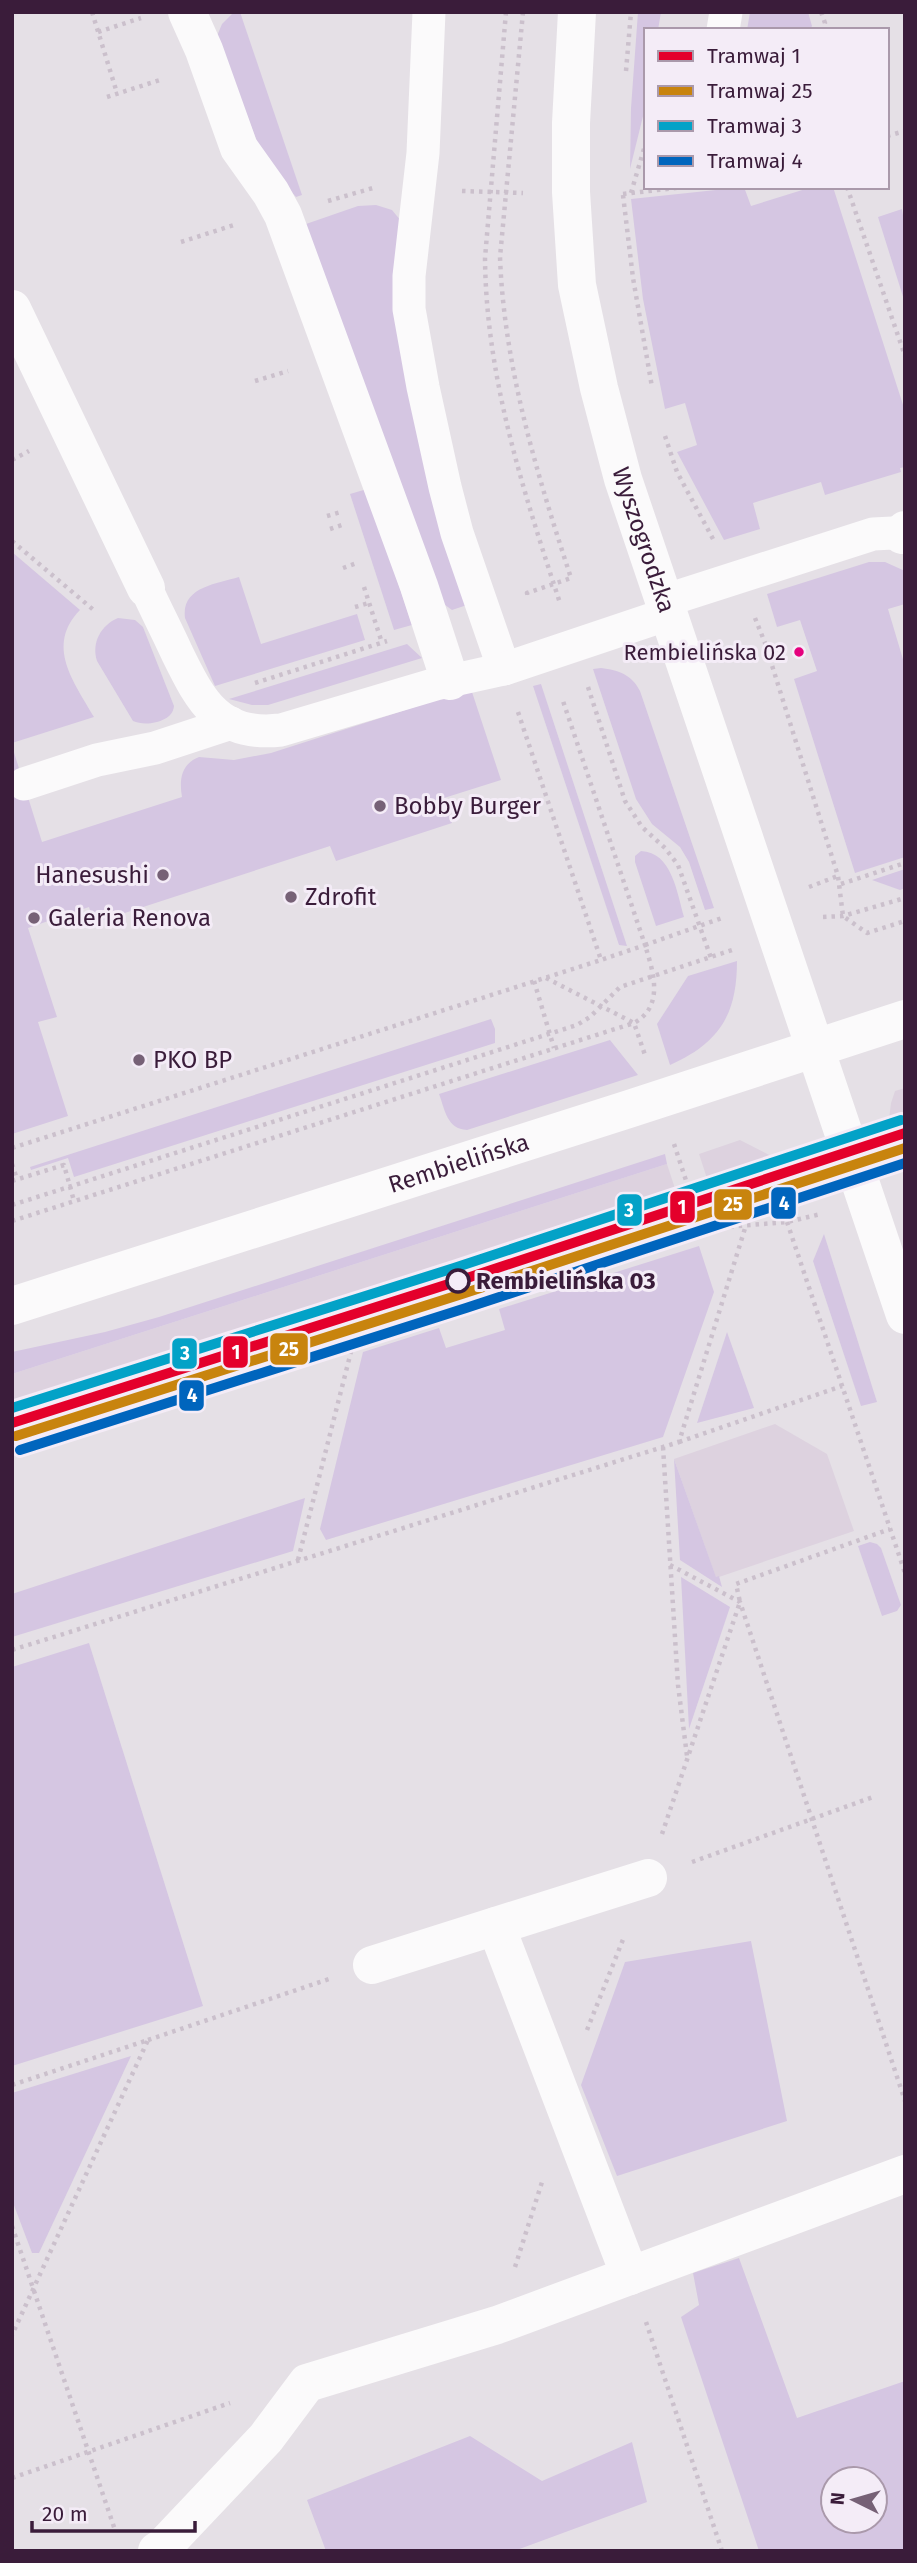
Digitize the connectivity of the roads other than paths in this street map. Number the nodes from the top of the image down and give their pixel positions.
1 (187, 12) edge
2 (429, 12) edge
3 (577, 12) edge
4 (12, 309) edge
5 (904, 533) edge
6 (146, 588) joint
7 (666, 608) junction
8 (504, 668) junction
9 (450, 681) junction
10 (231, 723) junction
11 (24, 784) dead end
12 (905, 1019) edge
13 (814, 1048) junction
14 (12, 1306) edge
15 (905, 1315) edge
16 (648, 1878) road end
17 (496, 1926) junction
18 (372, 1965) road end
19 (905, 2174) edge
20 (630, 2276) junction
21 (157, 2551) edge

1 - 9 street
2 - 8 lane
3 - 7 street, Wyszogrodzka
4 - 6 street
5 - 7 lane
6 - 10 lane
7 - 8 lane
7 - 13 street, Wyszogrodzka
8 - 9 lane
9 - 10 lane
10 - 11 lane
12 - 13 street, Rembielińska
13 - 14 street, Rembielińska
13 - 15 street, Wyszogrodzka
16 - 17 street
17 - 18 street
17 - 20 street
19 - 20 street
20 - 21 street

